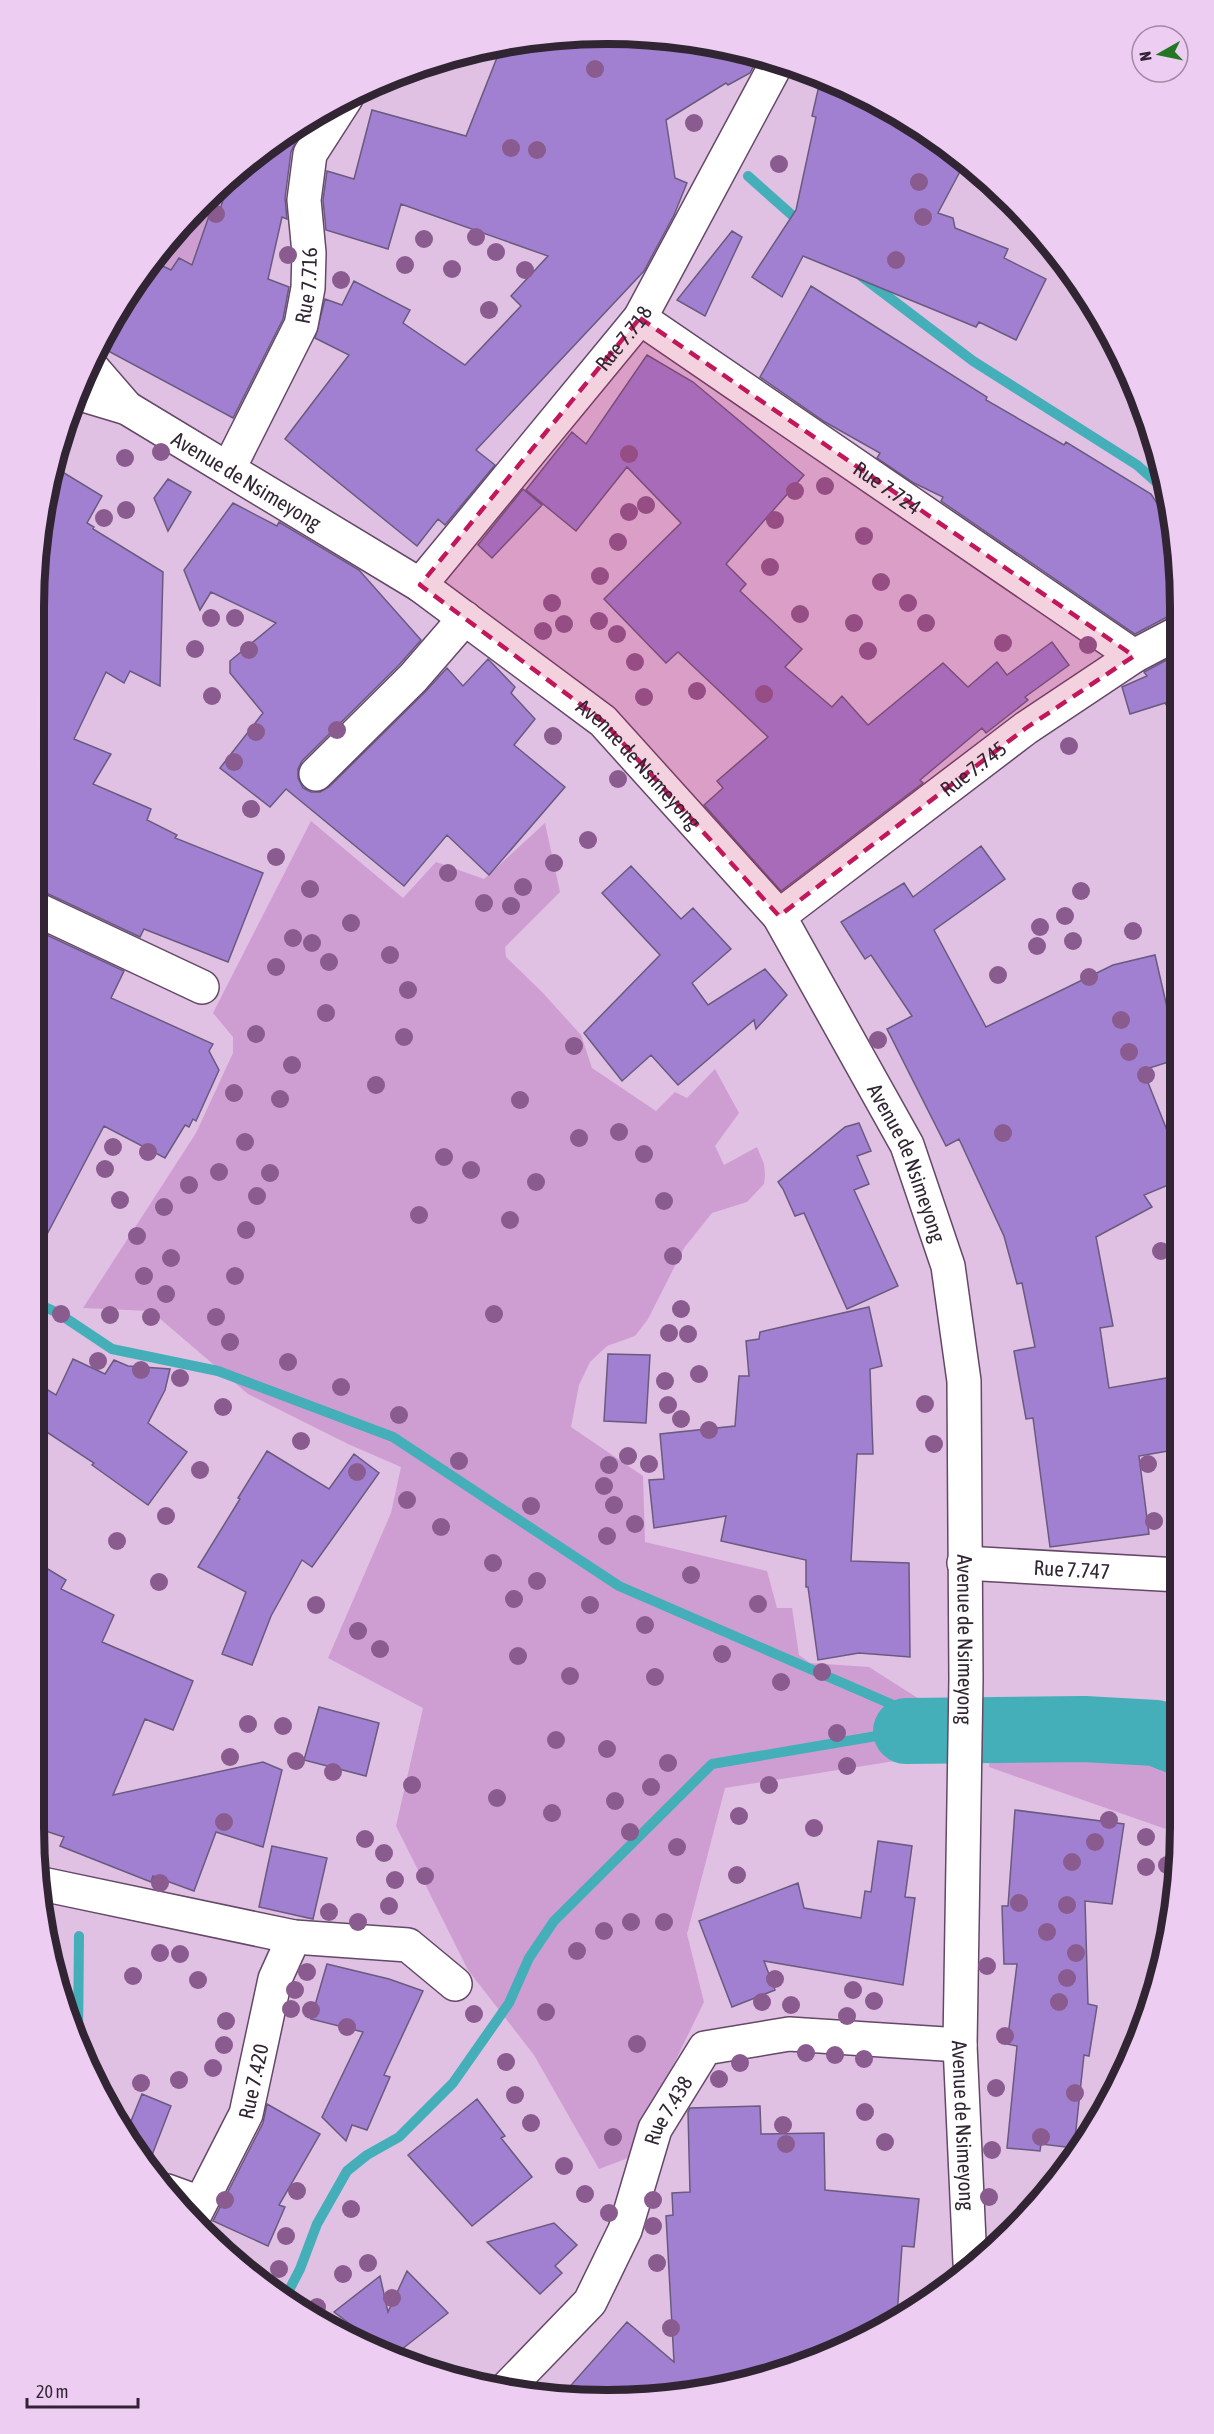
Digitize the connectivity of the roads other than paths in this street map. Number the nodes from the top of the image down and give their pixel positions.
1 (774, 69) edge
2 (336, 113) edge
3 (640, 318) junction
4 (95, 372) edge
5 (84, 395) edge
6 (127, 408) junction
7 (230, 468) junction
8 (420, 585) junction
9 (465, 618) junction
10 (1170, 637) edge
11 (1134, 656) junction
12 (316, 774) dead end
13 (44, 913) edge
14 (779, 916) junction
15 (202, 987) dead end
16 (964, 1563) junction
17 (1170, 1574) edge
18 (47, 1885) edge
19 (294, 1937) junction
20 (455, 1984) dead end
21 (960, 2045) junction
22 (197, 2209) edge
23 (970, 2258) edge
24 (512, 2383) edge

1 - 3 street, Rue 7.718
2 - 7 street, Rue 7.716
3 - 8 street, Rue 7.718
3 - 11 street, Rue 7.724
4 - 6 street, Avenue de Nsimeyong
5 - 6 street, Avenue de Nsimeyong
6 - 7 street, Avenue de Nsimeyong
7 - 8 street, Avenue de Nsimeyong
8 - 9 street, Avenue de Nsimeyong
9 - 12 street
9 - 14 street, Avenue de Nsimeyong
10 - 11 street, Rue 7.745
11 - 14 street, Rue 7.745
13 - 15 street
14 - 16 street, Avenue de Nsimeyong
16 - 17 street, Rue 7.747
16 - 21 street, Avenue de Nsimeyong
18 - 19 street
19 - 20 street
19 - 22 street, Rue 7.420
21 - 23 street, Avenue de Nsimeyong
21 - 24 street, Rue 7.438

